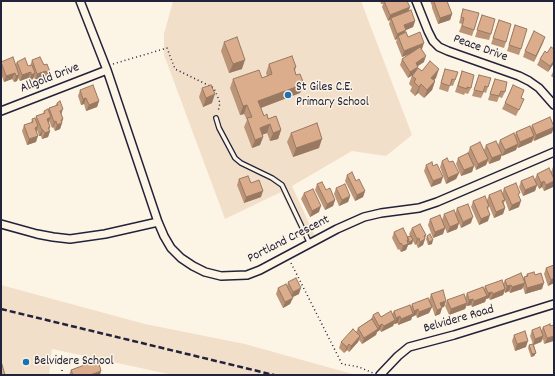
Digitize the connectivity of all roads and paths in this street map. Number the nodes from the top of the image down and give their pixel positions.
1 (80, 1) edge
2 (416, 1) edge
3 (106, 68) junction
4 (554, 105) edge
5 (1, 111) edge
6 (216, 118) joint
7 (554, 152) edge
8 (158, 222) junction
9 (1, 224) edge
10 (310, 244) junction
11 (287, 256) junction
12 (554, 304) edge
13 (62, 370) dead end
14 (62, 375) edge
15 (377, 375) edge
16 (380, 375) edge

1 - 3 street, Portland Crescent
2 - 4 street, Peace Drive
3 - 5 street, Allgold Drive
3 - 6 path
3 - 8 street, Portland Crescent
6 - 10 lane
7 - 10 street, Portland Crescent
8 - 9 street
8 - 11 street, Portland Crescent
10 - 11 street, Portland Crescent
11 - 15 path
12 - 16 street, Belvidere Road
13 - 14 path

